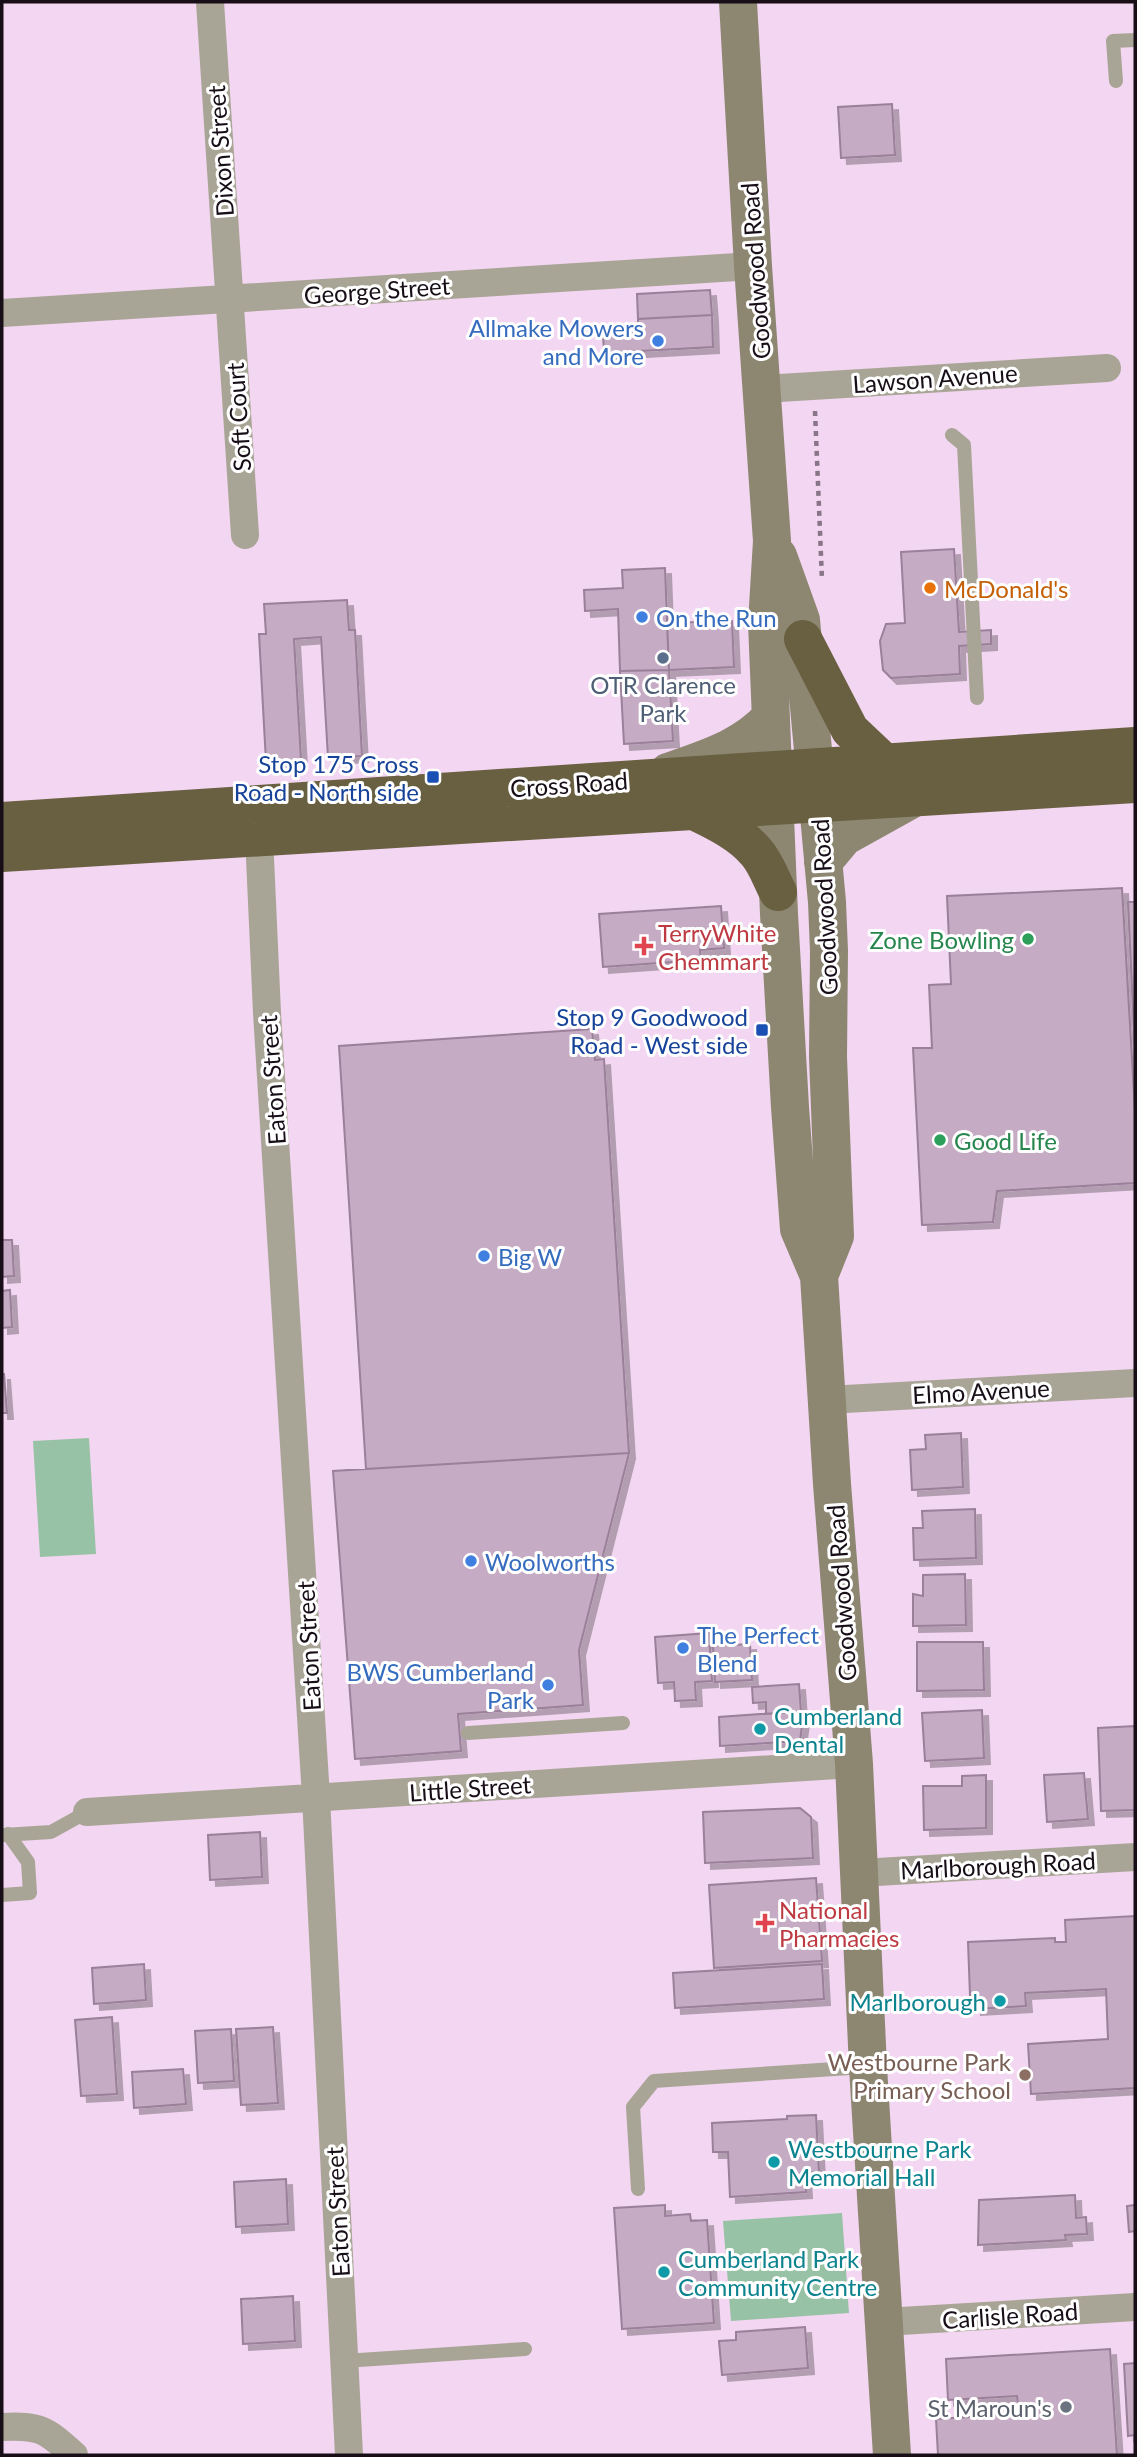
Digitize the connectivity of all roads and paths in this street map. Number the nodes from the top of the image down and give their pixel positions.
1 (210, 2) edge
2 (738, 2) edge
3 (1135, 40) edge
4 (1116, 81) dead end
5 (753, 266) junction
6 (230, 299) junction
7 (2, 313) edge
8 (1107, 368) dead end
9 (763, 389) junction
10 (816, 404) dead end
11 (952, 435) dead end
12 (246, 535) dead end
13 (772, 541) junction
14 (822, 581) dead end
15 (803, 639) junction
16 (977, 698) dead end
17 (771, 717) junction
18 (1135, 746) edge
19 (885, 763) junction
20 (647, 779) junction
21 (1135, 784) edge
22 (816, 786) junction
23 (774, 789) junction
24 (916, 797) junction
25 (696, 812) junction
26 (2, 821) edge
27 (258, 821) junction
28 (2, 853) edge
29 (823, 862) junction
30 (778, 892) junction
31 (819, 1276) junction
32 (1135, 1383) edge
33 (827, 1400) junction
34 (623, 1723) dead end
35 (468, 1732) dead end
36 (854, 1764) junction
37 (316, 1797) junction
38 (87, 1812) joint
39 (5, 1835) edge
40 (1135, 1857) edge
41 (860, 1874) junction
42 (2, 1895) edge
43 (868, 2067) junction
44 (638, 2189) dead end
45 (1135, 2307) edge
46 (884, 2322) junction
47 (525, 2349) dead end
48 (344, 2361) junction
49 (2, 2427) edge
50 (74, 2455) edge
51 (349, 2455) edge
52 (892, 2455) edge

1 - 6 street, Dixon Street
2 - 5 main road, Goodwood Road
3 - 4 lane
5 - 6 street, George Street
5 - 9 main road, Goodwood Road
6 - 7 street, George Street
6 - 12 street, Soft Court
8 - 9 street, Lawson Avenue
9 - 13 main road, Goodwood Road
10 - 14 path
11 - 16 lane
13 - 15 main road, Goodwood Road
13 - 17 main road, Goodwood Road
15 - 19 highway
15 - 22 main road, Goodwood Road
17 - 20 main road
17 - 23 main road, Goodwood Road
18 - 19 highway, Cross Road
19 - 22 highway, Cross Road
20 - 23 highway, Cross Road
20 - 27 highway, Cross Road
21 - 24 highway, Cross Road
22 - 23 highway, Cross Road
22 - 24 highway, Cross Road
22 - 29 main road, Goodwood Road
23 - 25 highway, Cross Road
23 - 30 main road, Goodwood Road
24 - 29 main road
25 - 27 highway, Cross Road
25 - 30 highway
26 - 27 highway, Cross Road
27 - 28 highway, Cross Road
27 - 37 street, Eaton Street
29 - 31 main road, Goodwood Road
30 - 31 main road, Goodwood Road
31 - 33 main road, Goodwood Road
32 - 33 street, Elmo Avenue
33 - 36 main road, Goodwood Road
34 - 35 lane
36 - 37 street, Little Street
36 - 41 main road, Goodwood Road
37 - 38 street, Little Street
37 - 48 street, Eaton Street
38 - 39 lane
39 - 42 lane
40 - 41 street, Marlborough Road
41 - 43 main road, Goodwood Road
43 - 44 lane
43 - 46 main road, Goodwood Road
45 - 46 street, Carlisle Road
46 - 52 main road, Goodwood Road
47 - 48 lane
48 - 51 street, Eaton Street
49 - 50 street

